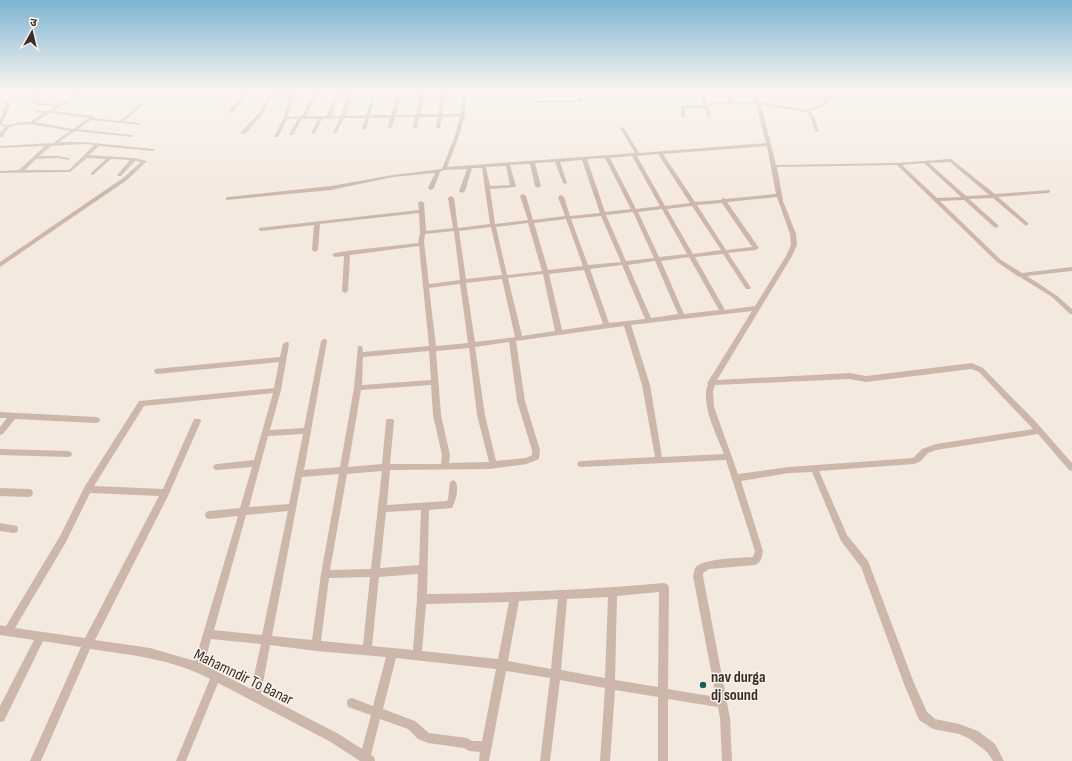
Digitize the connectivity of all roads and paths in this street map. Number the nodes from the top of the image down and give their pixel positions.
1 (8, 126) edge
2 (46, 126) edge
3 (81, 126) edge
4 (250, 126) edge
5 (282, 126) edge
6 (297, 126) edge
7 (317, 126) edge
8 (338, 126) edge
9 (365, 126) edge
10 (460, 126) edge
11 (764, 126) edge
12 (815, 126) edge
13 (622, 128) dead end
14 (364, 129) dead end
15 (74, 130) junction
16 (817, 131) dead end
17 (335, 132) dead end
18 (243, 133) dead end
19 (313, 133) dead end
20 (291, 134) dead end
21 (0, 136) edge
22 (131, 136) dead end
23 (276, 136) dead end
24 (769, 144) junction
25 (52, 145) junction
26 (97, 145) junction
27 (0, 148) edge
28 (153, 150) dead end
29 (660, 152) junction
30 (636, 154) junction
31 (85, 156) junction
32 (608, 157) junction
33 (36, 158) junction
34 (110, 158) junction
35 (67, 159) dead end
36 (134, 159) junction
37 (584, 159) junction
38 (557, 161) junction
39 (925, 162) junction
40 (532, 163) junction
41 (898, 164) junction
42 (508, 165) junction
43 (774, 166) junction
44 (484, 167) junction
45 (470, 168) junction
46 (441, 170) junction
47 (20, 171) junction
48 (0, 172) edge
49 (93, 174) dead end
50 (119, 175) dead end
51 (565, 183) dead end
52 (538, 186) dead end
53 (431, 188) dead end
54 (487, 188) junction
55 (462, 191) dead end
56 (1048, 191) dead end
57 (779, 195) junction
58 (523, 196) dead end
59 (994, 196) junction
60 (561, 197) dead end
61 (451, 198) dead end
62 (964, 198) junction
63 (228, 199) dead end
64 (723, 200) junction
65 (936, 200) junction
66 (421, 203) dead end
67 (693, 204) junction
68 (664, 207) junction
69 (635, 210) junction
70 (421, 211) junction
71 (603, 214) junction
72 (568, 217) junction
73 (531, 221) junction
74 (317, 222) junction
75 (1026, 224) dead end
76 (493, 225) junction
77 (996, 226) dead end
78 (261, 229) dead end
79 (456, 229) junction
80 (423, 233) junction
81 (421, 244) junction
82 (315, 250) dead end
83 (724, 252) junction
84 (347, 253) junction
85 (334, 255) dead end
86 (693, 256) junction
87 (658, 260) junction
88 (626, 264) junction
89 (0, 265) edge
90 (585, 269) junction
91 (1072, 269) edge
92 (546, 273) junction
93 (1019, 274) junction
94 (505, 278) junction
95 (464, 283) junction
96 (426, 286) junction
97 (748, 288) dead end
98 (345, 291) dead end
99 (757, 308) junction
100 (723, 312) junction
101 (1072, 312) edge
102 (682, 316) junction
103 (649, 321) junction
104 (627, 324) junction
105 (608, 326) junction
106 (560, 333) junction
107 (515, 339) junction
108 (324, 341) dead end
109 (286, 344) dead end
110 (472, 345) junction
111 (432, 348) junction
112 (283, 358) junction
113 (157, 371) dead end
114 (434, 382) junction
115 (711, 384) junction
116 (358, 388) junction
117 (276, 390) junction
118 (0, 415) edge
119 (13, 416) junction
120 (96, 420) dead end
121 (198, 421) dead end
122 (390, 421) dead end
123 (307, 431) junction
124 (1039, 431) junction
125 (0, 432) edge
126 (265, 433) junction
127 (0, 452) edge
128 (68, 454) dead end
129 (729, 457) junction
130 (659, 460) junction
131 (256, 463) junction
132 (493, 464) junction
133 (581, 464) dead end
134 (445, 466) junction
135 (217, 467) dead end
136 (386, 467) junction
137 (814, 468) junction
138 (1072, 468) edge
139 (345, 470) junction
140 (299, 474) junction
141 (736, 478) junction
142 (453, 484) dead end
143 (88, 489) junction
144 (0, 492) edge
145 (29, 493) dead end
146 (165, 493) junction
147 (425, 507) junction
148 (292, 508) junction
149 (382, 509) junction
150 (242, 512) junction
151 (209, 515) dead end
152 (0, 527) edge
153 (14, 530) dead end
154 (422, 569) junction
155 (376, 573) junction
156 (325, 574) junction
157 (613, 592) junction
158 (563, 594) junction
159 (515, 597) junction
160 (422, 598) junction
161 (4, 630) edge
162 (208, 634) junction
163 (41, 636) junction
164 (266, 640) junction
165 (88, 644) junction
166 (316, 646) junction
167 (368, 651) junction
168 (392, 653) junction
169 (417, 656) junction
170 (502, 665) junction
171 (198, 667) junction
172 (556, 674) junction
173 (216, 676) junction
174 (610, 684) junction
175 (663, 693) junction
176 (255, 697) junction
177 (352, 703) dead end
178 (722, 703) junction
179 (377, 714) junction
180 (0, 717) edge
181 (486, 748) junction
182 (367, 760) edge
183 (35, 761) edge
184 (181, 761) edge
185 (484, 761) edge
186 (545, 761) edge
187 (605, 761) edge
188 (663, 761) edge
189 (727, 761) edge
190 (999, 761) edge

1 - 21 street
2 - 15 street
3 - 15 street
4 - 18 street
5 - 23 street
6 - 20 street
7 - 19 street
8 - 17 street
9 - 14 street
10 - 46 street
11 - 24 street
12 - 16 street
13 - 30 street
15 - 22 street
15 - 25 street
24 - 29 street
24 - 43 street
25 - 26 street
25 - 27 street
25 - 33 street
26 - 28 street
26 - 31 street
29 - 30 street
29 - 67 street
30 - 32 street
30 - 68 street
31 - 34 street
31 - 47 street
32 - 37 street
32 - 69 street
33 - 35 street
33 - 47 street
34 - 36 street
34 - 49 street
36 - 50 street
36 - 89 street
37 - 38 street
37 - 71 street
38 - 40 street
38 - 51 street
39 - 41 street
39 - 59 street
39 - 62 street
40 - 42 street
40 - 52 street
41 - 43 street
41 - 65 street
42 - 44 street
42 - 54 street
43 - 57 street
44 - 45 street
44 - 54 street
45 - 46 street
45 - 55 street
46 - 53 street
46 - 63 street
47 - 48 street
54 - 76 street
56 - 59 street
57 - 64 street
57 - 99 street
58 - 73 street
59 - 62 street
59 - 75 street
60 - 72 street
61 - 79 street
62 - 65 street
62 - 77 street
64 - 67 street
64 - 83 street
65 - 93 street
66 - 70 street
67 - 68 street
67 - 83 street
68 - 69 street
68 - 86 street
69 - 71 street
69 - 87 street
70 - 74 street
70 - 80 street
71 - 72 street
71 - 88 street
72 - 73 street
72 - 90 street
73 - 76 street
73 - 92 street
74 - 78 street
74 - 82 street
76 - 79 street
76 - 94 street
79 - 80 street
79 - 95 street
80 - 81 street
81 - 84 street
81 - 96 street
83 - 86 street
83 - 97 street
84 - 85 street
84 - 98 street
86 - 87 street
86 - 100 street
87 - 88 street
87 - 102 street
88 - 90 street
88 - 103 street
90 - 92 street
90 - 105 street
91 - 93 street
92 - 94 street
92 - 106 street
93 - 101 street
94 - 95 street
94 - 107 street
95 - 96 street
95 - 110 street
96 - 111 street
99 - 100 street
99 - 115 street
100 - 102 street
102 - 103 street
103 - 104 street
104 - 105 street
104 - 130 street
105 - 106 street
106 - 107 street
107 - 110 street
107 - 132 street
108 - 123 street
109 - 112 street
110 - 111 street
110 - 132 street
111 - 114 street
111 - 116 street
112 - 113 street
112 - 117 street
114 - 116 street
114 - 134 street
115 - 124 street
115 - 129 street
116 - 139 street
117 - 126 street
117 - 143 street
118 - 119 street
119 - 120 street
119 - 125 street
121 - 146 street
122 - 136 street
123 - 126 street
123 - 140 street
124 - 137 street
124 - 138 street
126 - 131 street
127 - 128 street
129 - 130 street
129 - 141 street
130 - 133 street
131 - 135 street
131 - 150 street
132 - 134 street
134 - 136 street
136 - 139 street
136 - 149 street
137 - 141 street
137 - 190 street
139 - 140 street
139 - 156 street
140 - 148 street
141 - 178 street
142 - 147 street
143 - 146 street
143 - 161 street
144 - 145 street
146 - 165 street
147 - 149 street
147 - 154 street
148 - 150 street
148 - 164 street
149 - 155 street
150 - 151 street
150 - 162 street
152 - 153 street
154 - 155 street
154 - 160 street
155 - 156 street
155 - 167 street
156 - 166 street
157 - 158 street
157 - 174 street
157 - 175 street
158 - 159 street
158 - 172 street
159 - 160 street
159 - 170 street
160 - 169 street
161 - 163 street, Mahamndir To Banar
162 - 164 street
162 - 171 street
163 - 165 street, Mahamndir To Banar
163 - 180 street
164 - 166 street
164 - 176 street
165 - 171 street, Mahamndir To Banar
165 - 183 street
166 - 167 street
167 - 168 street
168 - 169 street
168 - 179 street
169 - 170 street
170 - 172 street
170 - 181 street
171 - 173 street, Mahamndir To Banar
172 - 174 street
172 - 186 street
173 - 176 street, Mahamndir To Banar
173 - 184 street
174 - 175 street
174 - 187 street
175 - 178 street
175 - 188 street
176 - 182 street, Mahamndir To Banar
177 - 179 street
178 - 189 street
179 - 181 street
179 - 182 street
181 - 185 street

